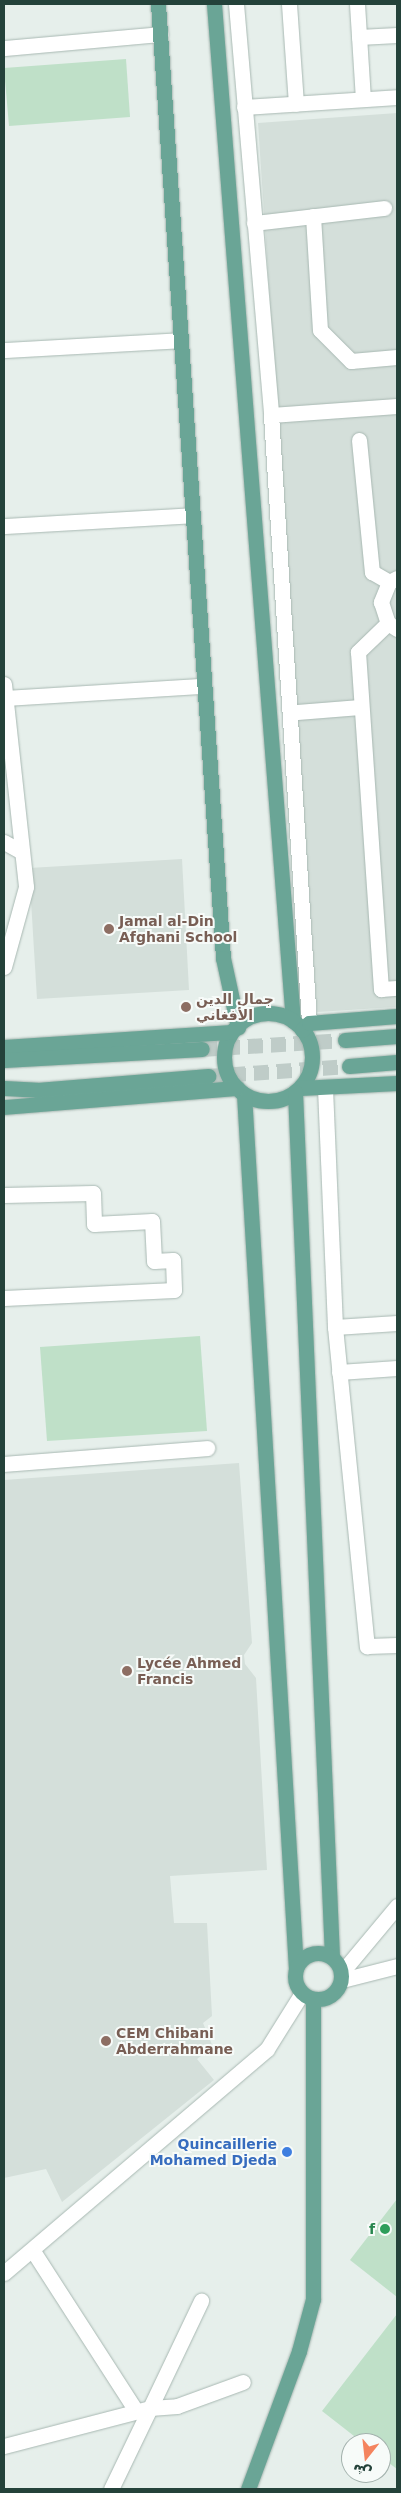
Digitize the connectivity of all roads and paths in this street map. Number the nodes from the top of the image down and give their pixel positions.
1 (158, 4) edge
2 (214, 4) edge
3 (236, 4) edge
4 (289, 4) edge
5 (357, 4) edge
6 (160, 34) junction
7 (397, 35) edge
8 (359, 37) junction
9 (4, 48) edge
10 (397, 97) edge
11 (363, 99) junction
12 (296, 104) junction
13 (244, 107) junction
14 (384, 208) dead end
15 (313, 216) junction
16 (254, 223) junction
17 (181, 340) junction
18 (4, 350) edge
19 (397, 357) edge
20 (397, 406) edge
21 (271, 415) junction
22 (359, 440) dead end
23 (193, 515) junction
24 (4, 526) edge
25 (393, 580) edge
26 (393, 626) edge
27 (204, 686) junction
28 (4, 689) edge
29 (360, 707) junction
30 (297, 712) dead end
31 (4, 842) edge
32 (20, 851) junction
33 (4, 967) edge
34 (397, 988) edge
35 (397, 1016) edge
36 (301, 1025) junction
37 (235, 1029) junction
38 (397, 1036) edge
39 (345, 1040) tunnel mouth
40 (4, 1047) edge
41 (202, 1049) tunnel mouth
42 (4, 1060) edge
43 (397, 1062) edge
44 (349, 1066) tunnel mouth
45 (208, 1076) tunnel mouth
46 (397, 1084) edge
47 (4, 1088) edge
48 (325, 1088) junction
49 (297, 1090) junction
50 (241, 1091) junction
51 (4, 1107) edge
52 (4, 1195) edge
53 (4, 1298) edge
54 (397, 1322) edge
55 (334, 1327) junction
56 (397, 1368) edge
57 (339, 1372) junction
58 (207, 1448) dead end
59 (4, 1464) edge
60 (397, 1644) edge
61 (397, 1906) edge
62 (332, 1957) junction
63 (397, 1966) edge
64 (296, 1968) junction
65 (342, 1976) junction
66 (308, 1996) junction
67 (33, 2251) junction
68 (4, 2273) edge
69 (201, 2301) dead end
70 (242, 2382) dead end
71 (143, 2410) junction
72 (4, 2446) edge
73 (111, 2489) edge
74 (248, 2489) edge

1 - 6 main road
2 - 36 main road
3 - 13 street
4 - 12 street
5 - 8 street
6 - 9 street
6 - 17 main road
7 - 8 street
8 - 11 street
10 - 11 street
11 - 12 street
12 - 13 street
13 - 16 street
14 - 15 street
15 - 16 street
15 - 19 street
16 - 21 street
17 - 18 street
17 - 23 main road
20 - 21 street
21 - 36 street
22 - 25 street
23 - 24 street
23 - 27 main road
25 - 26 street
26 - 29 street
27 - 28 street
27 - 37 main road
28 - 32 street
29 - 30 street
29 - 34 street
31 - 32 street
32 - 33 street
35 - 36 main road
36 - 37 main road
36 - 49 main road
37 - 40 main road
37 - 50 main road
38 - 39 main road
41 - 42 main road
43 - 44 main road
45 - 47 main road
46 - 48 main road
48 - 49 main road
48 - 55 street
49 - 50 main road
49 - 62 main road
50 - 51 main road
50 - 64 main road
52 - 53 street
54 - 55 street
55 - 57 street
56 - 57 street
57 - 60 street
58 - 59 street
61 - 65 street
62 - 64 main road
62 - 65 main road
63 - 65 street
64 - 66 main road
65 - 66 main road
66 - 67 street
66 - 74 main road
67 - 68 street
67 - 71 street
69 - 71 street
70 - 71 street
71 - 72 street
71 - 73 street

